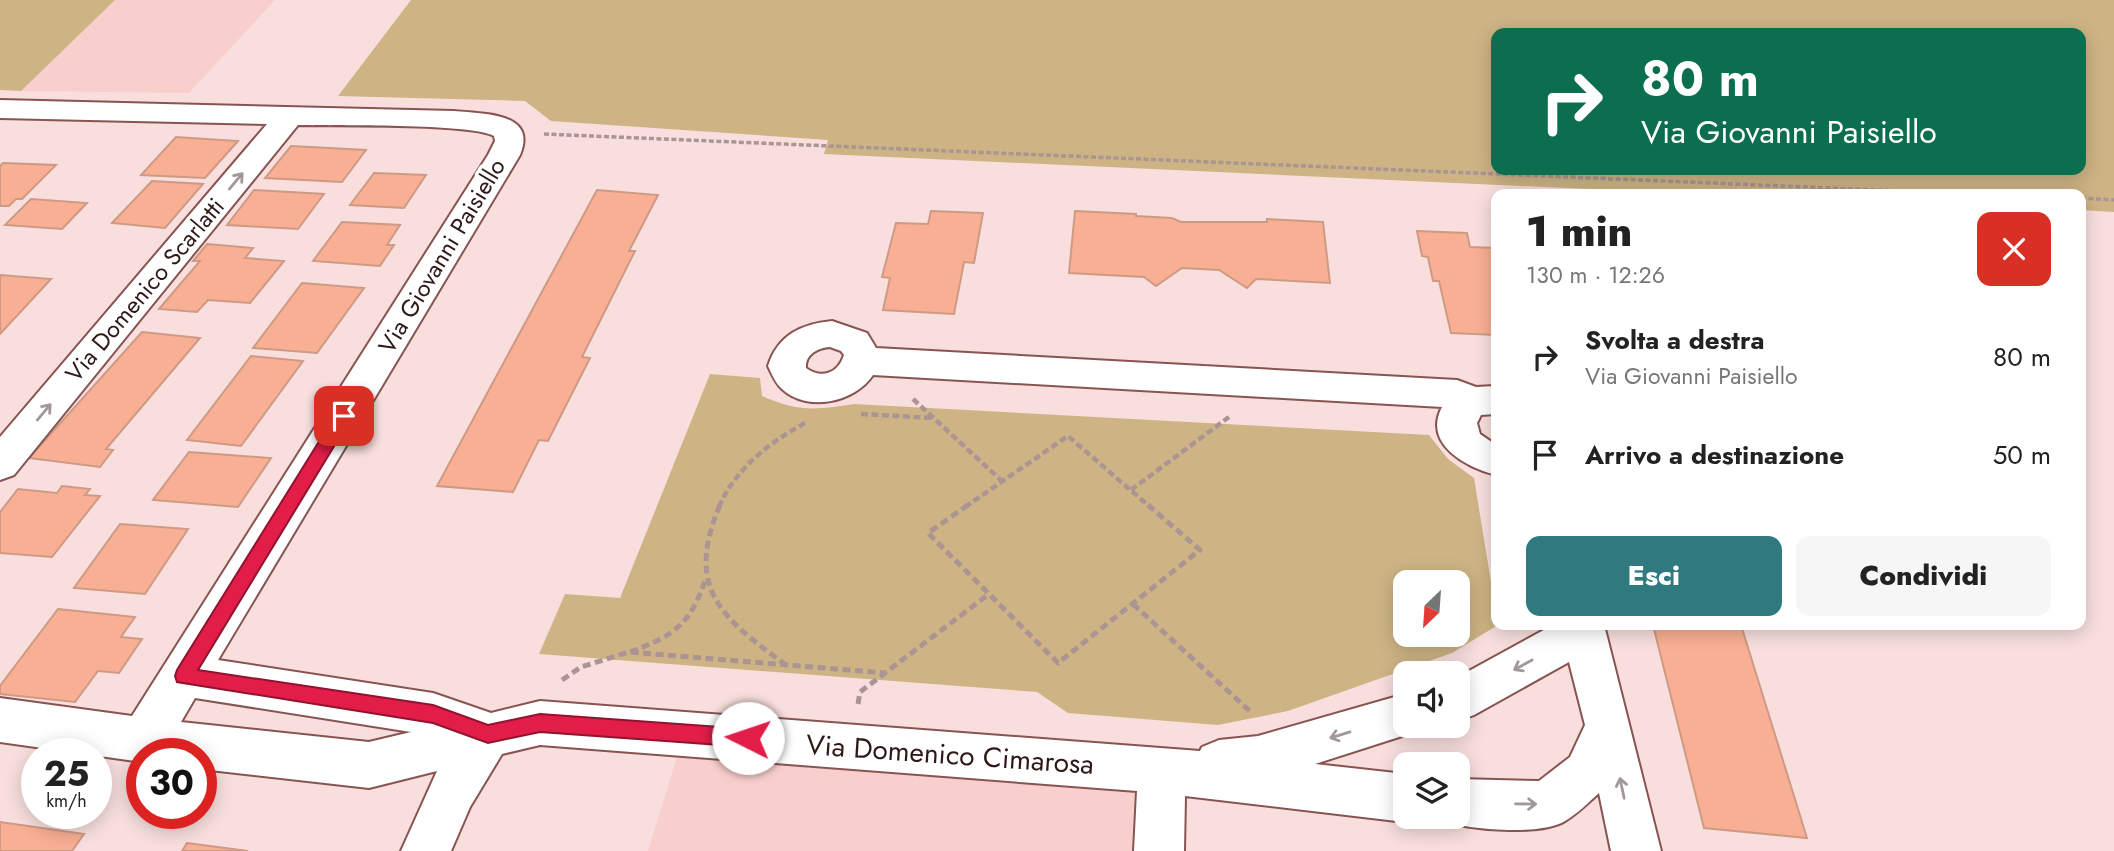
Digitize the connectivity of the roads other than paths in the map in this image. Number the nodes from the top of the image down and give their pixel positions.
1 (0, 109) edge
2 (291, 115) junction
3 (873, 359) road end
4 (1484, 401) edge
5 (1491, 459) edge
6 (0, 464) edge
7 (1573, 630) edge
8 (1583, 630) edge
9 (184, 676) junction
10 (1470, 693) edge
11 (1393, 719) edge
12 (0, 720) edge
13 (1608, 725) junction
14 (488, 734) junction
15 (130, 738) edge
16 (145, 738) edge
17 (217, 748) edge
18 (1161, 770) junction
19 (1393, 797) edge
20 (1470, 803) edge
21 (426, 851) edge
22 (1159, 851) edge
23 (1636, 851) edge

1 - 2 street, Via Giovanni Paisiello
6 -> 2 street, Via Domenico Scarlatti
2 - 9 street, Via Giovanni Paisiello
3 - 4 street
4 - 5 street
7 -> 10 street
8 - 13 street
9 - 14 street
9 - 16 street, Via Giovanni Paisiello
11 -> 18 street, Via Domenico Cimarosa
12 - 15 street, Via Domenico Cimarosa
20 -> 13 street
23 -> 13 street
14 - 17 street, Via Domenico Cimarosa
14 - 18 street, Via Domenico Cimarosa
14 - 21 street
18 - 19 street, Via Domenico Cimarosa
18 - 22 street

